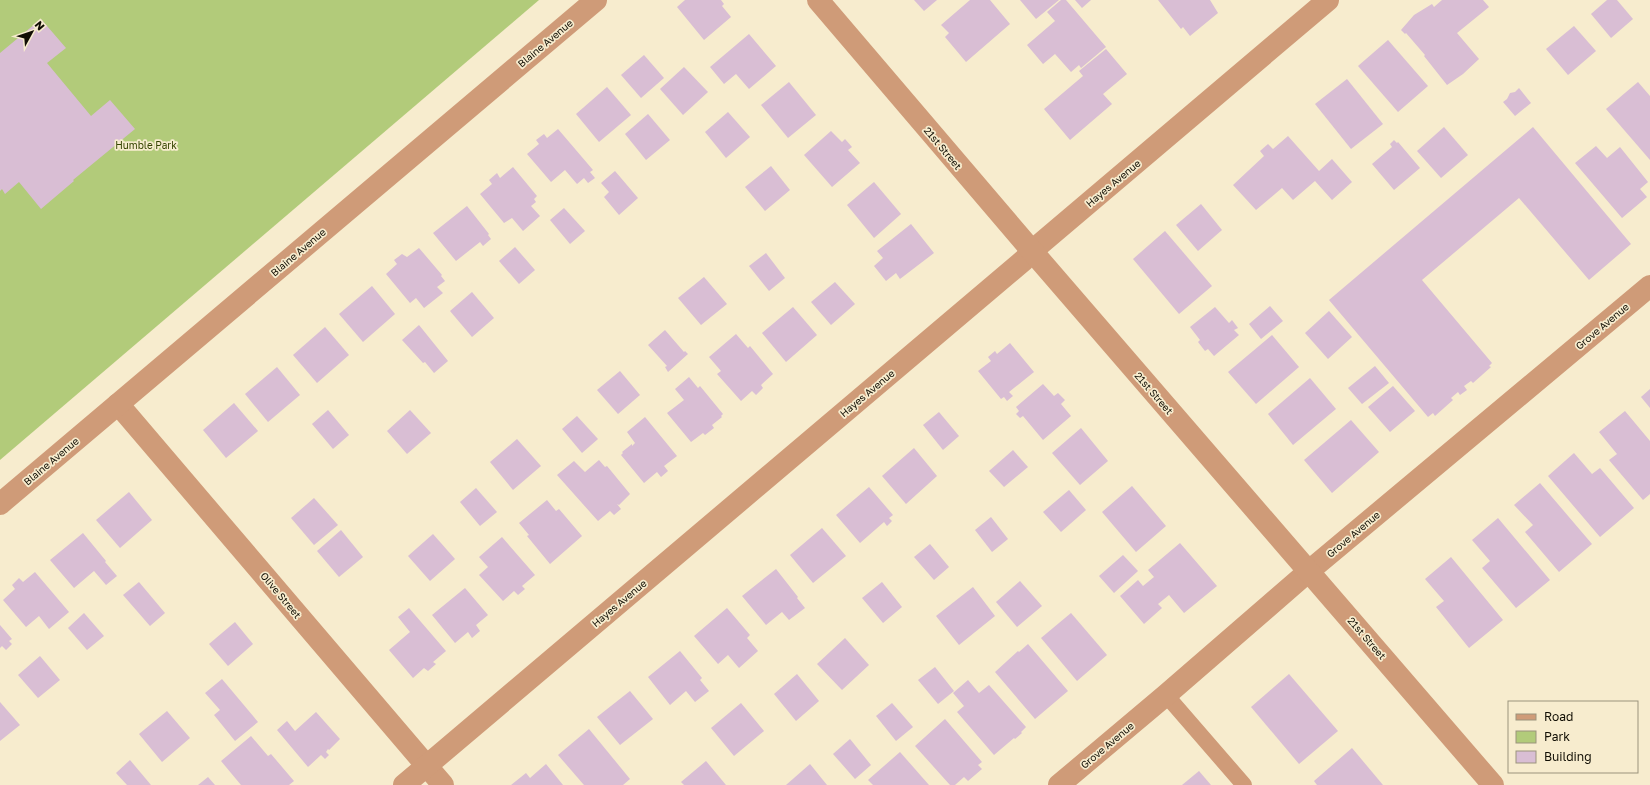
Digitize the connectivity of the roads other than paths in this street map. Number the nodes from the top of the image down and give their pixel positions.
1 (596, 0) edge
2 (818, 0) edge
3 (1328, 0) edge
4 (1032, 252) junction
5 (1650, 286) edge
6 (118, 404) junction
7 (0, 504) edge
8 (1309, 571) junction
9 (1166, 695) junction
10 (426, 766) junction
11 (404, 785) edge
12 (443, 785) edge
13 (1059, 785) edge
14 (1244, 785) edge
15 (1493, 785) edge

1 - 6 street, Blaine Avenue
2 - 4 street, 21st Street
3 - 4 street, Hayes Avenue
4 - 8 street, 21st Street
4 - 10 street, Hayes Avenue
5 - 8 street, Grove Avenue
6 - 7 street, Blaine Avenue
6 - 10 street, Olive Street
8 - 9 street, Grove Avenue
8 - 15 street, 21st Street
9 - 13 street, Grove Avenue
9 - 14 lane
10 - 11 street, Hayes Avenue
10 - 12 street, Olive Street

